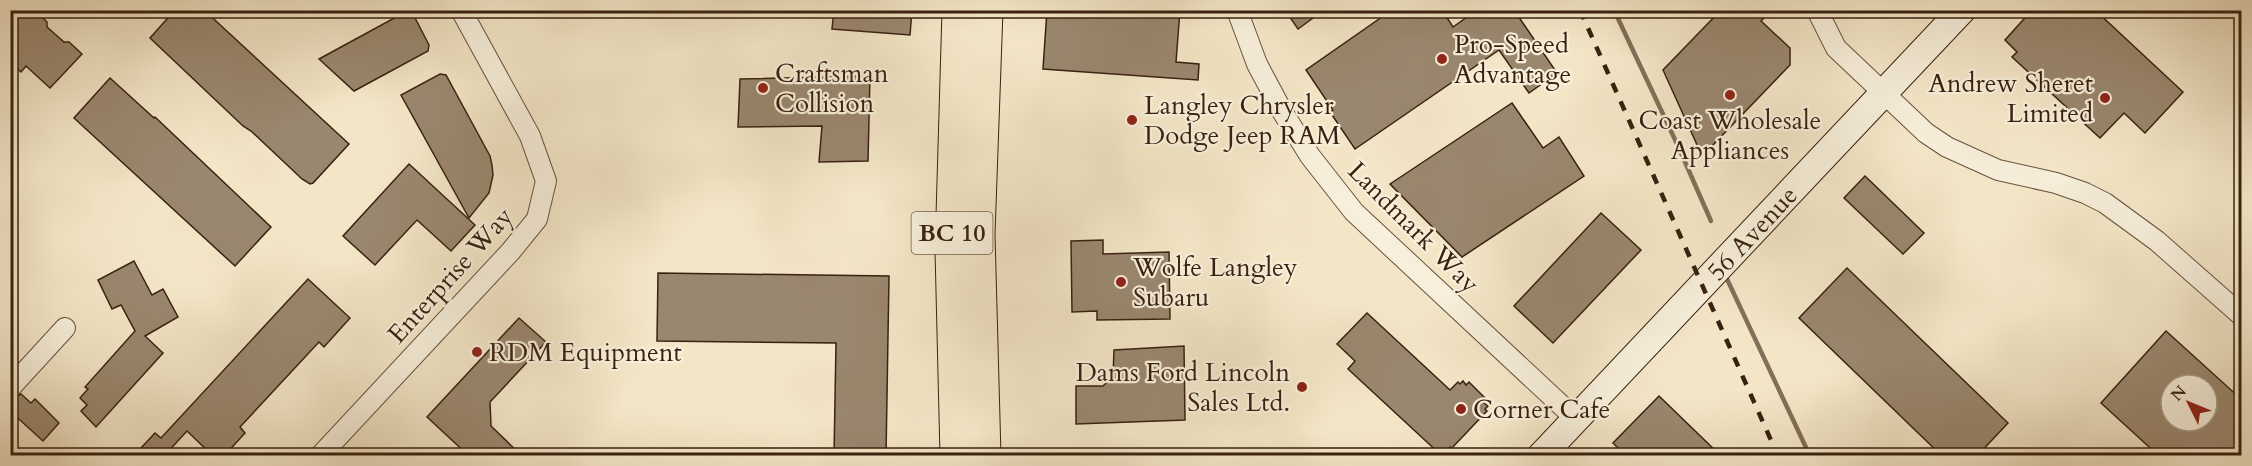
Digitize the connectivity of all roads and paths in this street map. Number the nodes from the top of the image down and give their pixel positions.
1 (461, 10) edge
2 (959, 10) edge
3 (986, 10) edge
4 (1238, 10) edge
5 (1817, 10) edge
6 (1962, 10) edge
7 (1884, 94) junction
8 (2238, 304) edge
9 (65, 328) dead end
10 (10, 388) edge
11 (1576, 420) junction
12 (320, 456) edge
13 (957, 456) edge
14 (984, 456) edge
15 (1541, 456) edge

1 - 12 street, Enterprise Way
2 - 13 highway, BC 10
3 - 14 highway, BC 10
4 - 11 street, Landmark Way
5 - 7 street
6 - 7 main road, 56 Avenue
7 - 8 street
7 - 11 main road, 56 Avenue
9 - 10 street
11 - 15 main road, 56 Avenue

